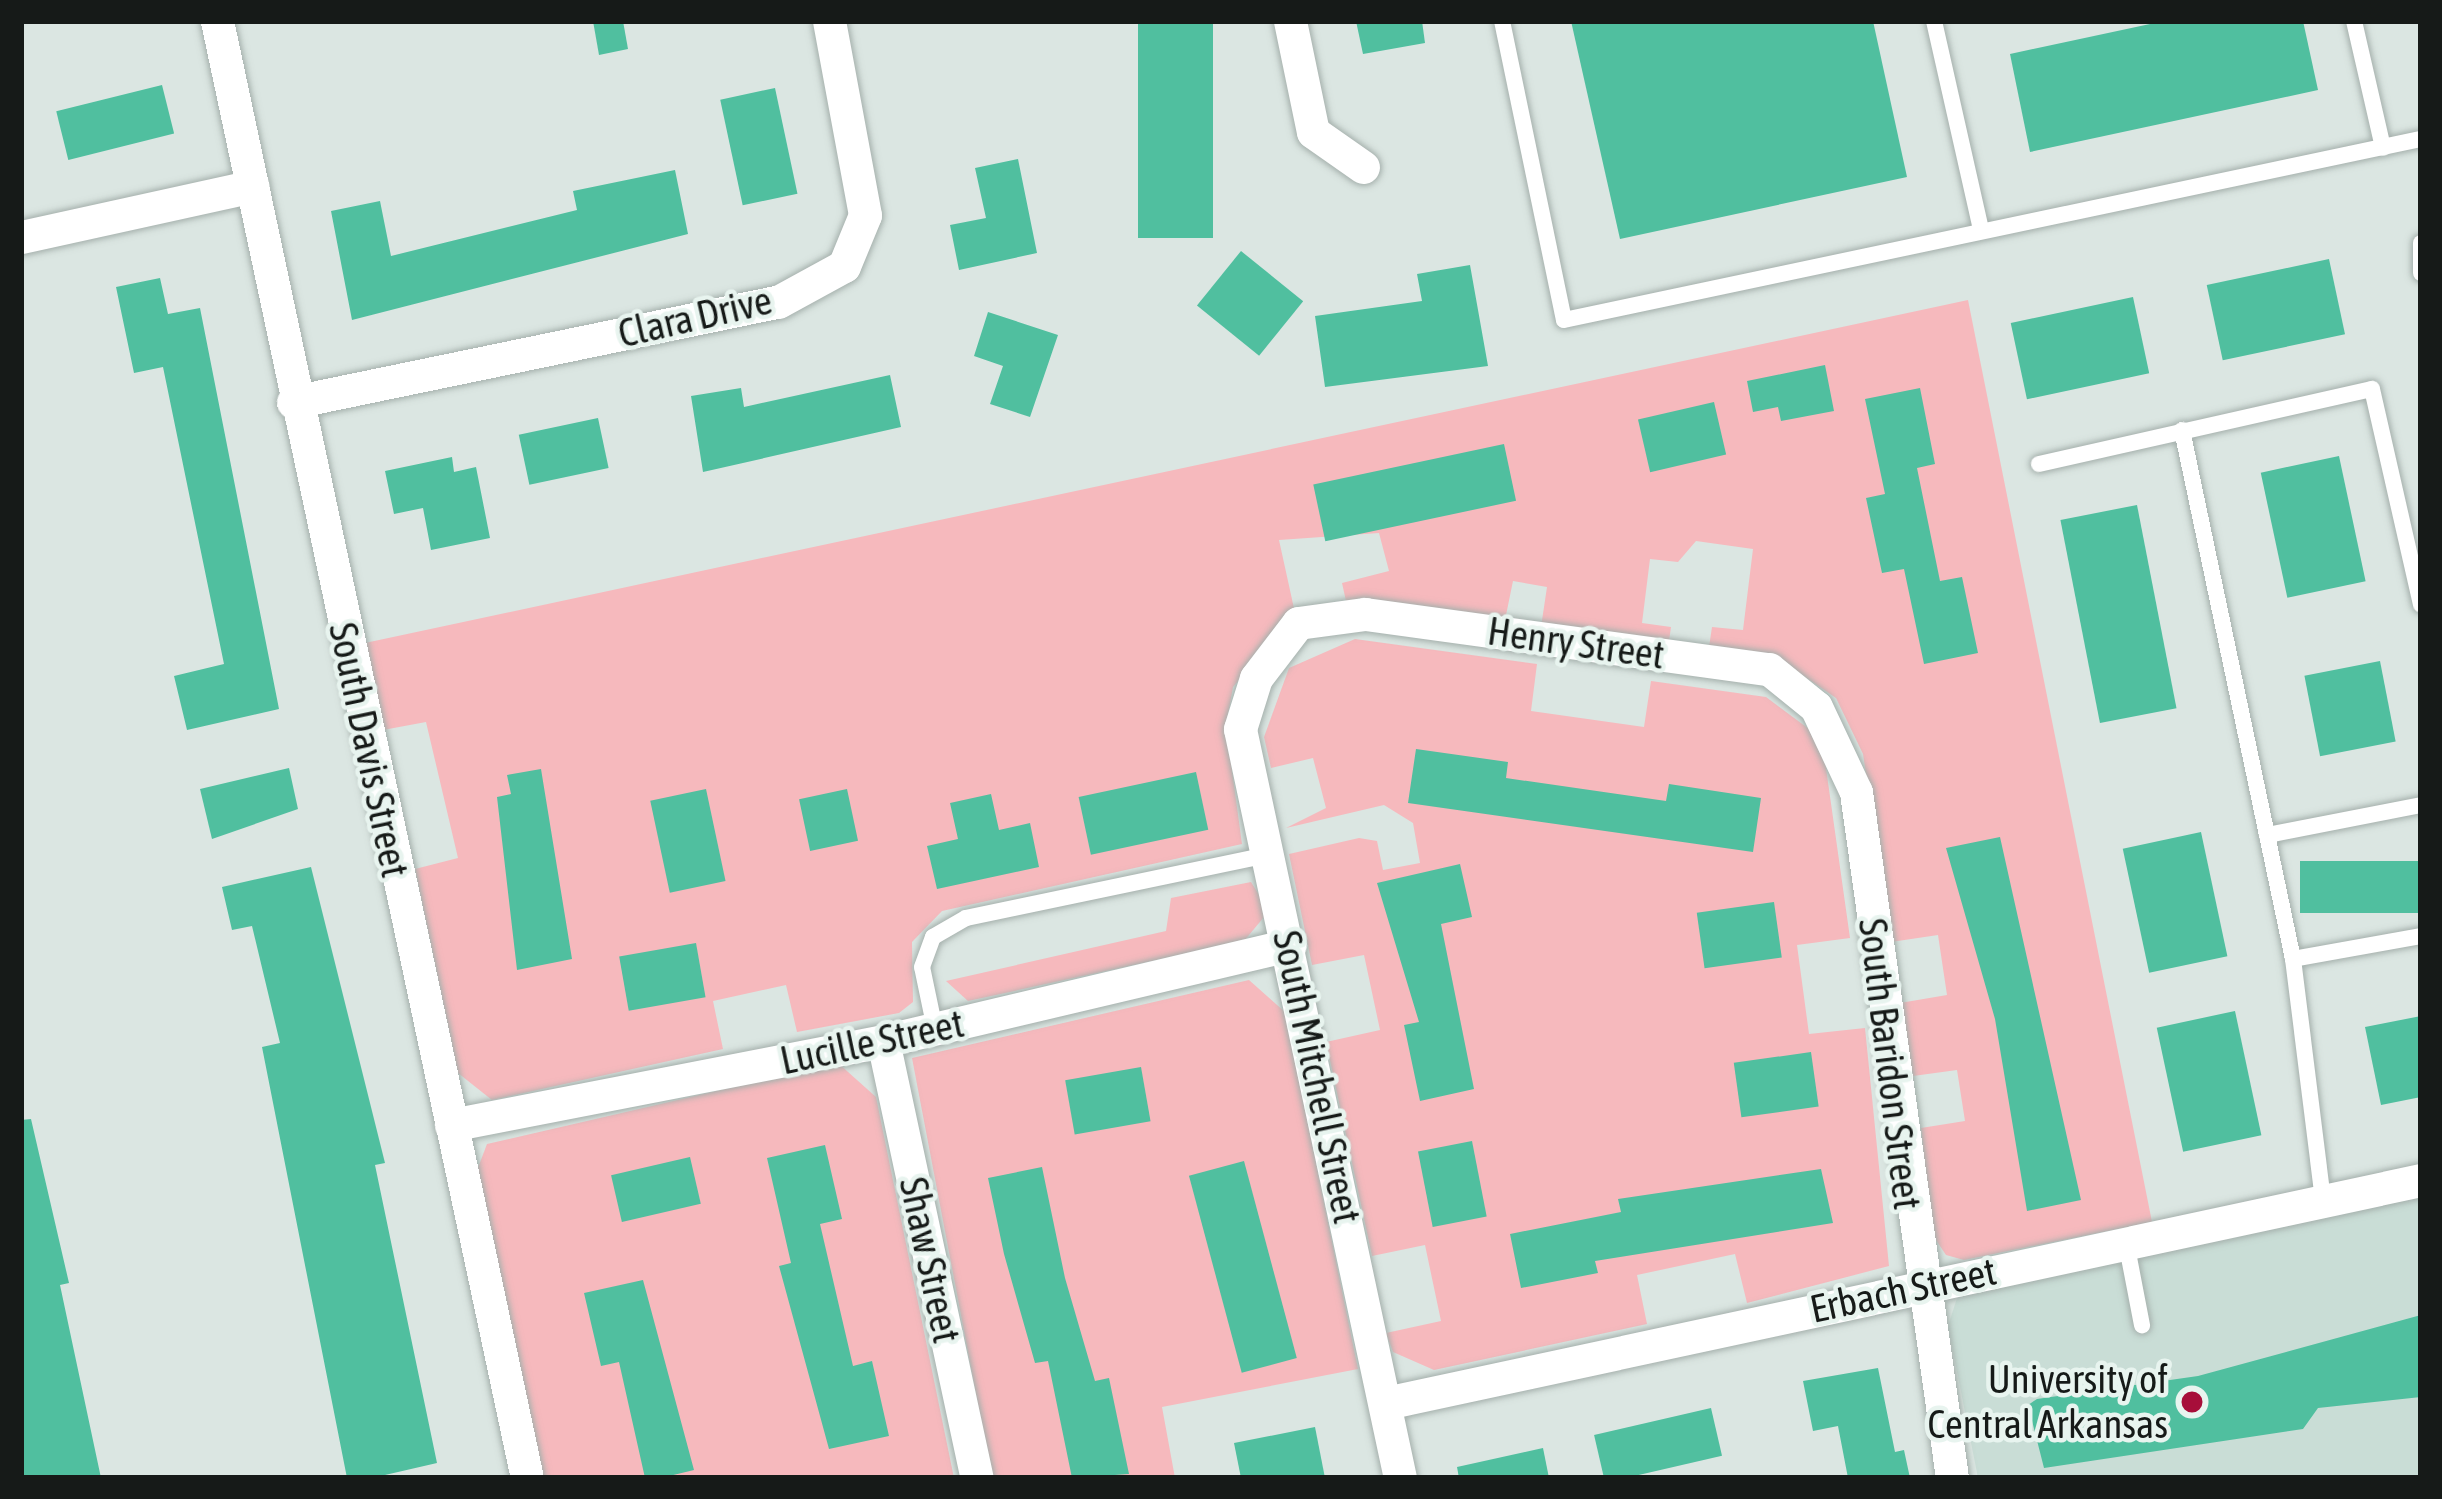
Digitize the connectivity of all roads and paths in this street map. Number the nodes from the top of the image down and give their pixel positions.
1 (218, 21) edge
2 (829, 21) edge
3 (1290, 21) edge
4 (1502, 21) edge
5 (1934, 21) edge
6 (2354, 21) edge
7 (2421, 140) edge
8 (2383, 148) junction
9 (1363, 166) dead end
10 (252, 186) junction
11 (1981, 230) junction
12 (21, 237) edge
13 (2421, 243) edge
14 (2421, 273) edge
15 (293, 402) junction
16 (2182, 430) junction
17 (2039, 464) dead end
18 (2421, 605) edge
19 (1256, 678) joint
20 (1856, 792) joint
21 (2421, 805) edge
22 (2267, 835) junction
23 (1269, 855) junction
24 (2421, 936) edge
25 (1290, 945) junction
26 (2293, 959) junction
27 (935, 1030) junction
28 (884, 1042) junction
29 (452, 1125) junction
30 (2421, 1180) edge
31 (2324, 1201) junction
32 (2126, 1242) junction
33 (1918, 1286) junction
34 (2142, 1324) dead end
35 (1386, 1403) junction
36 (526, 1478) edge
37 (977, 1478) edge
38 (1400, 1478) edge
39 (1952, 1478) edge

1 - 10 street, South Davis Street
2 - 15 street, Clara Drive
3 - 9 street
4 - 11 lane
5 - 11 lane
6 - 8 lane
7 - 8 lane
8 - 11 lane
10 - 12 street
10 - 15 street, South Davis Street
13 - 14 lane
15 - 29 street, South Davis Street
16 - 17 lane
16 - 18 lane
16 - 22 lane
19 - 20 street, Henry Street
19 - 23 street, South Mitchell Street
20 - 33 street, South Baridon Street
21 - 22 lane
22 - 26 lane
23 - 25 street, South Mitchell Street
23 - 27 lane
24 - 26 lane
25 - 27 street, Lucille Street
25 - 35 street, South Mitchell Street
26 - 31 lane
27 - 28 street, Lucille Street
28 - 29 street, Lucille Street
28 - 37 street, Shaw Street
29 - 36 street, South Davis Street
30 - 31 street, Erbach Street
31 - 32 street, Erbach Street
32 - 33 street, Erbach Street
32 - 34 lane
33 - 35 street, Erbach Street
33 - 39 street, South Baridon Street
35 - 38 street, South Mitchell Street

